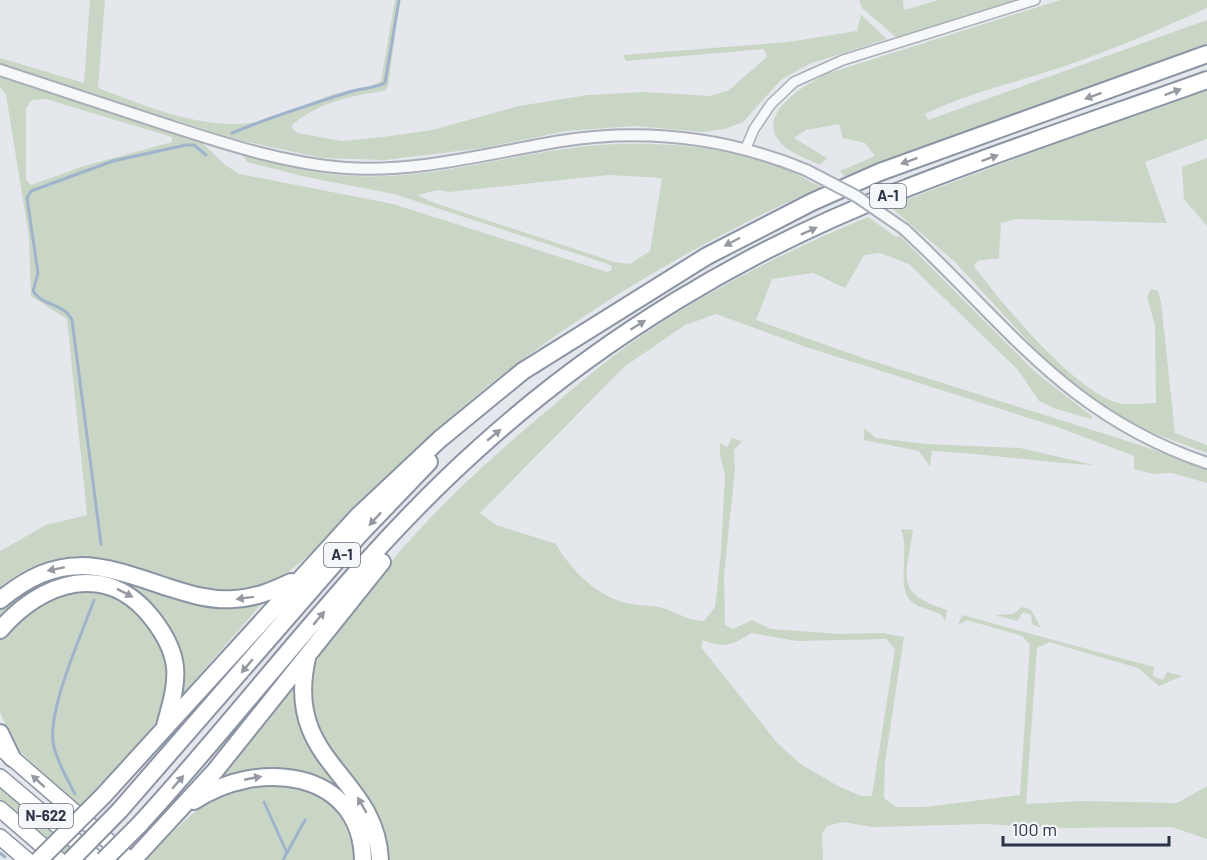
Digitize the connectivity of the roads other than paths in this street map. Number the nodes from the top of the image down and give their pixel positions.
1 (1035, 0) edge
2 (1207, 54) edge
3 (0, 70) edge
4 (1207, 80) edge
5 (746, 148) junction
6 (592, 328) junction
7 (1207, 463) edge
8 (451, 474) junction
9 (299, 578) junction
10 (0, 600) edge
11 (0, 630) edge
12 (307, 655) junction
13 (0, 733) edge
14 (163, 733) junction
15 (6, 753) edge
16 (0, 777) edge
17 (0, 809) edge
18 (181, 810) junction
19 (0, 837) edge
20 (27, 860) edge
21 (39, 860) edge
22 (59, 860) edge
23 (71, 860) edge
24 (98, 860) edge
25 (104, 860) edge
26 (132, 860) edge
27 (363, 860) edge
28 (380, 860) edge

1 - 5 street
2 -> 6 highway, A-1
3 - 5 street
8 -> 4 highway, A-1
5 - 7 street, bridge
6 - 9 highway
6 -> 23 highway, A-1, bridge
8 - 12 highway
25 -> 8 highway, A-1, bridge
9 -> 10 highway
9 - 14 highway
11 -> 14 highway
12 - 18 highway
28 -> 12 highway
13 - 15 highway
14 - 21 highway, bridge
26 -> 15 highway
16 - 24 highway, N-622
17 - 22 highway, N-622
18 - 26 highway
18 -> 27 highway
19 - 20 highway

